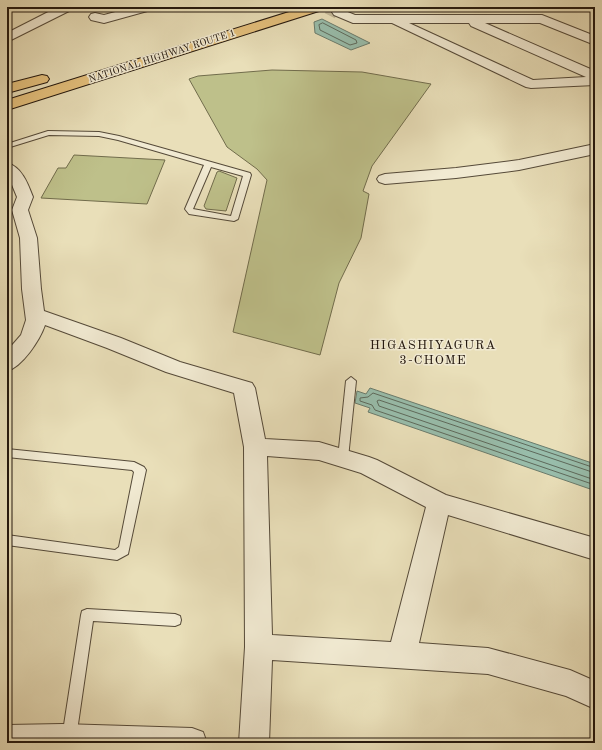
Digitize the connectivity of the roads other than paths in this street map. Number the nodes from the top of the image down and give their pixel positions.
1 (37, 7) edge
2 (147, 7) edge
3 (284, 7) edge
4 (318, 7) edge
5 (62, 10) edge
6 (338, 12) tunnel mouth
7 (95, 17) dead end
8 (390, 19) junction
9 (467, 20) junction
10 (10, 34) edge
11 (595, 41) edge
12 (127, 54) dead end
13 (52, 76) dead end
14 (595, 76) edge
15 (595, 81) edge
16 (7, 89) edge
17 (7, 105) edge
18 (7, 146) edge
19 (595, 149) edge
20 (209, 163) junction
21 (7, 168) edge
22 (385, 179) dead end
23 (34, 314) junction
24 (7, 364) edge
25 (351, 381) dead end
26 (255, 447) junction
27 (7, 453) edge
28 (343, 458) junction
29 (439, 502) junction
30 (7, 540) edge
31 (595, 549) edge
32 (175, 620) dead end
33 (259, 647) junction
34 (402, 655) junction
35 (595, 695) edge
36 (7, 740) edge
37 (64, 741) edge
38 (192, 743) edge
39 (254, 743) edge

1 - 5 street
2 - 7 street
3 - 12 highway, NATIONAL HIGHWAY ROUTE 1
4 - 17 highway, NATIONAL HIGHWAY ROUTE 1
5 - 10 street
6 - 8 street
8 - 9 street
8 - 15 street
9 - 11 street
9 - 14 street
13 - 16 highway
18 - 20 lane
19 - 22 street
20 - 20 lane
21 - 23 street
23 - 24 street
23 - 26 street
25 - 28 lane
26 - 28 street
26 - 33 street
27 - 30 lane
28 - 29 street
29 - 31 street
29 - 34 street
32 - 37 lane
33 - 34 street
33 - 39 street
34 - 35 street
36 - 37 street
37 - 38 street

